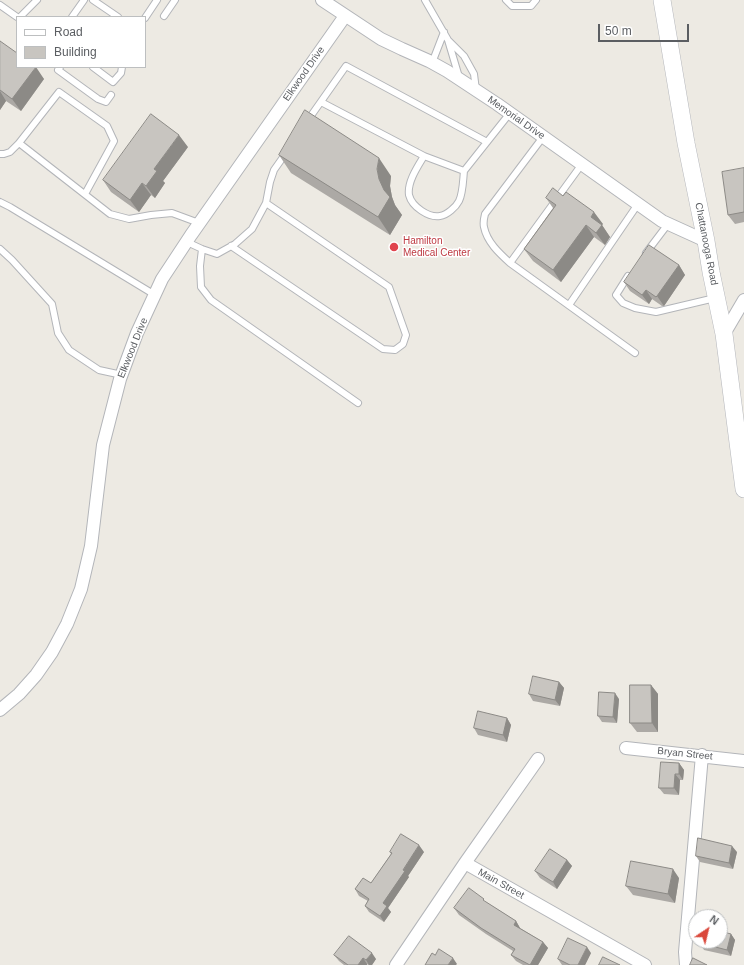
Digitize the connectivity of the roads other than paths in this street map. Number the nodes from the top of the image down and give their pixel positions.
1 (37, 0) edge
2 (84, 0) edge
3 (93, 0) edge
4 (157, 0) edge
5 (175, 0) edge
6 (322, 0) edge
7 (425, 0) edge
8 (506, 0) edge
9 (536, 0) edge
10 (662, 0) edge
11 (0, 5) edge
12 (16, 16) edge
13 (19, 16) edge
14 (73, 16) edge
15 (117, 16) edge
16 (146, 16) edge
17 (164, 16) dead end
18 (345, 16) junction
19 (444, 32) junction
20 (448, 40) junction
21 (432, 63) junction
22 (59, 68) edge
23 (94, 68) edge
24 (122, 68) edge
25 (460, 79) junction
26 (476, 90) junction
27 (111, 95) dead end
28 (321, 102) junction
29 (510, 113) junction
30 (304, 127) edge
31 (544, 137) junction
32 (487, 142) junction
33 (19, 143) junction
34 (291, 145) edge
35 (0, 154) edge
36 (424, 156) junction
37 (582, 164) junction
38 (464, 171) junction
39 (84, 194) junction
40 (0, 202) edge
41 (266, 203) junction
42 (638, 204) junction
43 (199, 223) junction
44 (668, 224) junction
45 (706, 241) junction
46 (187, 242) junction
47 (231, 246) junction
48 (0, 249) edge
49 (202, 249) junction
50 (640, 260) edge
51 (510, 263) junction
52 (631, 272) edge
53 (155, 296) junction
54 (716, 298) junction
55 (744, 300) edge
56 (569, 305) junction
57 (724, 334) junction
58 (635, 353) dead end
59 (122, 375) junction
60 (358, 402) dead end
61 (744, 489) edge
62 (0, 710) edge
63 (626, 748) dead end
64 (702, 756) junction
65 (538, 758) dead end
66 (744, 760) edge
67 (465, 863) junction
68 (396, 965) edge
69 (645, 965) edge
70 (686, 965) edge

1 - 13 lane
2 - 14 lane
3 - 15 lane
4 - 16 lane
5 - 17 lane
6 - 18 street, Memorial Drive
7 - 19 lane
8 - 9 lane
10 - 45 main road, Chattanooga Road
11 - 12 lane
18 - 21 street, Memorial Drive
18 - 43 street, Elkwood Drive
19 - 20 lane
19 - 21 lane
20 - 25 lane
20 - 26 lane
21 - 25 street, Memorial Drive
22 - 27 lane
23 - 24 lane
25 - 26 street, Memorial Drive
26 - 29 street, Memorial Drive
28 - 30 lane
28 - 32 lane
28 - 36 lane
29 - 31 street, Memorial Drive
29 - 32 lane
31 - 37 street, Memorial Drive
31 - 51 lane
32 - 38 lane
33 - 35 lane
33 - 39 lane
33 - 39 lane
34 - 41 lane
36 - 38 lane
36 - 38 lane
37 - 42 street, Memorial Drive
37 - 51 lane
39 - 43 lane
40 - 53 lane
41 - 47 lane
41 - 47 lane
42 - 44 street, Memorial Drive
42 - 56 lane
43 - 46 street, Elkwood Drive
44 - 45 street, Memorial Drive
44 - 50 lane
45 - 54 main road, Chattanooga Road
46 - 49 lane
46 - 53 street, Elkwood Drive
47 - 49 lane
48 - 59 lane
49 - 60 lane
51 - 56 lane
52 - 54 lane
53 - 59 street, Elkwood Drive
54 - 57 main road, Chattanooga Road
55 - 57 street
56 - 58 lane
57 - 61 main road, Chattanooga Road
59 - 62 street, Elkwood Drive
63 - 64 street, Bryan Street
64 - 66 street, Bryan Street
64 - 70 street
65 - 67 street
67 - 68 street
67 - 69 street, Main Street

